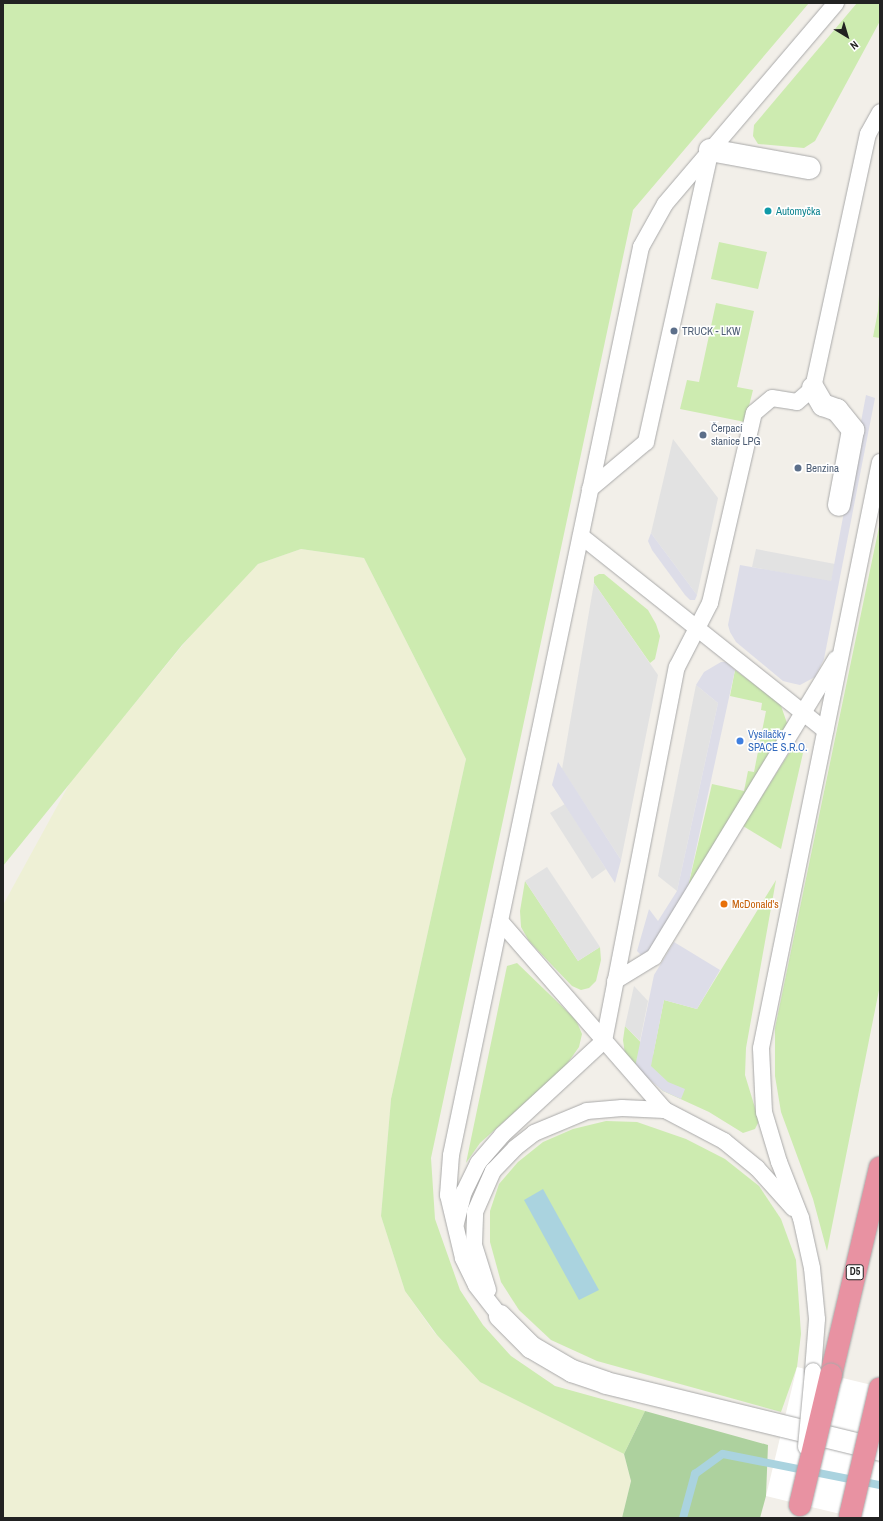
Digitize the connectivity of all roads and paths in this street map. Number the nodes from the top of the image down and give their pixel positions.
1 (836, 3) edge
2 (880, 112) edge
3 (710, 150) junction
4 (809, 168) dead end
5 (813, 388) junction
6 (880, 462) edge
7 (590, 489) junction
8 (838, 505) dead end
9 (581, 536) junction
10 (698, 629) junction
11 (841, 650) junction
12 (802, 712) junction
13 (825, 730) junction
14 (500, 921) junction
15 (615, 981) junction
16 (604, 1040) junction
17 (666, 1110) junction
18 (880, 1168) edge
19 (801, 1218) junction
20 (454, 1228) junction
21 (500, 1316) junction
22 (822, 1373) junction
23 (880, 1388) edge
24 (880, 1450) edge
25 (799, 1511) edge
26 (849, 1517) edge

1 - 3 lane
2 - 5 lane
3 - 4 street
3 - 7 lane
3 - 7 lane
5 - 8 street
5 - 10 lane
6 - 11 lane
7 - 9 lane
9 - 10 lane
9 - 14 lane
10 - 12 lane
10 - 15 lane
11 - 12 lane
11 - 13 lane
12 - 13 lane
12 - 15 lane
13 - 19 lane
14 - 16 lane
14 - 20 lane
15 - 16 lane
16 - 17 lane
16 - 20 lane
17 - 19 lane
17 - 21 lane
18 - 22 highway, D5
19 - 22 lane
20 - 21 lane
21 - 24 street
22 - 25 highway, D5, bridge
23 - 26 highway, bridge

